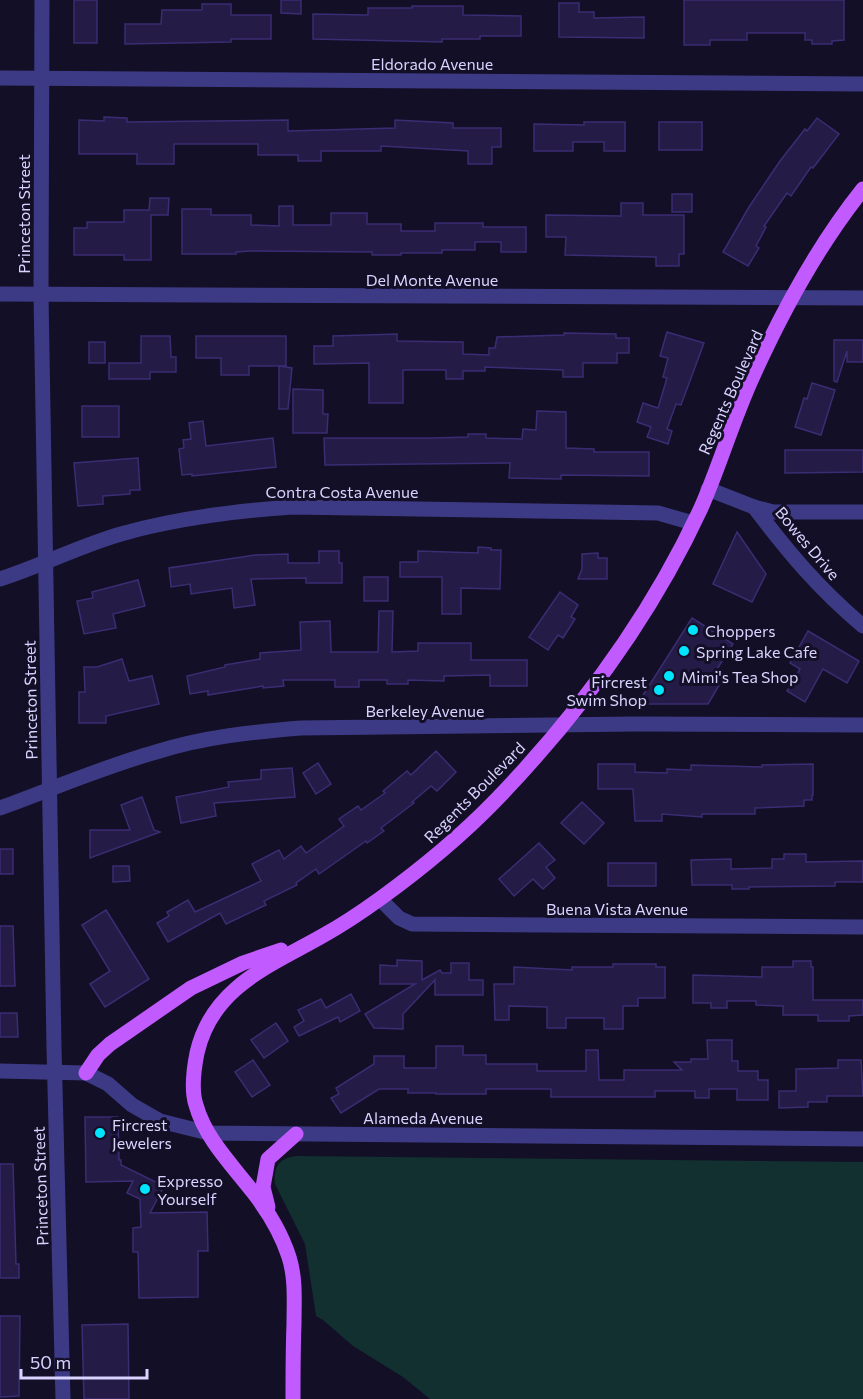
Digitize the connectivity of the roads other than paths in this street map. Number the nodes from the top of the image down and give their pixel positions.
1 (42, 0) edge
2 (0, 78) edge
3 (42, 78) junction
4 (863, 84) edge
5 (863, 189) edge
6 (0, 294) edge
7 (41, 295) junction
8 (793, 298) junction
9 (863, 298) edge
10 (708, 489) junction
11 (754, 507) junction
12 (863, 513) edge
13 (693, 524) junction
14 (46, 561) junction
15 (0, 579) edge
16 (863, 626) edge
17 (563, 725) junction
18 (863, 726) edge
19 (50, 790) junction
20 (0, 808) edge
21 (380, 899) junction
22 (863, 927) edge
23 (326, 934) junction
24 (0, 1071) edge
25 (55, 1072) junction
26 (86, 1073) junction
27 (208, 1133) junction
28 (296, 1134) junction
29 (863, 1139) edge
30 (272, 1221) junction
31 (63, 1399) edge
32 (293, 1399) edge

1 - 3 street, Princeton Street
2 - 3 street, Eldorado Avenue
3 - 4 street, Eldorado Avenue
3 - 7 street, Princeton Street
5 - 8 main road, Regents Boulevard
6 - 7 street, Del Monte Avenue
7 - 8 street, Del Monte Avenue
7 - 14 street, Princeton Street
8 - 9 street, Del Monte Avenue
8 - 10 main road, Regents Boulevard
10 - 11 street
10 - 13 main road, Regents Boulevard
11 - 12 street
11 - 16 street, Bowes Drive
13 - 14 street, Contra Costa Avenue
13 - 17 main road, Regents Boulevard
14 - 15 street, Contra Costa Avenue
14 - 19 street, Princeton Street
17 - 18 street, Berkeley Avenue
17 - 19 street, Berkeley Avenue
17 - 21 main road, Regents Boulevard
19 - 20 street, Berkeley Avenue
19 - 25 street, Princeton Street
21 - 22 street, Buena Vista Avenue
21 - 23 main road, Regents Boulevard
23 - 26 main road
23 - 27 main road, Regents Boulevard
24 - 25 street, Alameda Avenue
25 - 26 street, Alameda Avenue
25 - 31 street, Princeton Street
26 - 27 street, Alameda Avenue
27 - 28 street, Alameda Avenue
27 - 30 main road, Regents Boulevard
28 - 29 street, Alameda Avenue
28 - 30 main road
30 - 32 main road, Regents Boulevard

